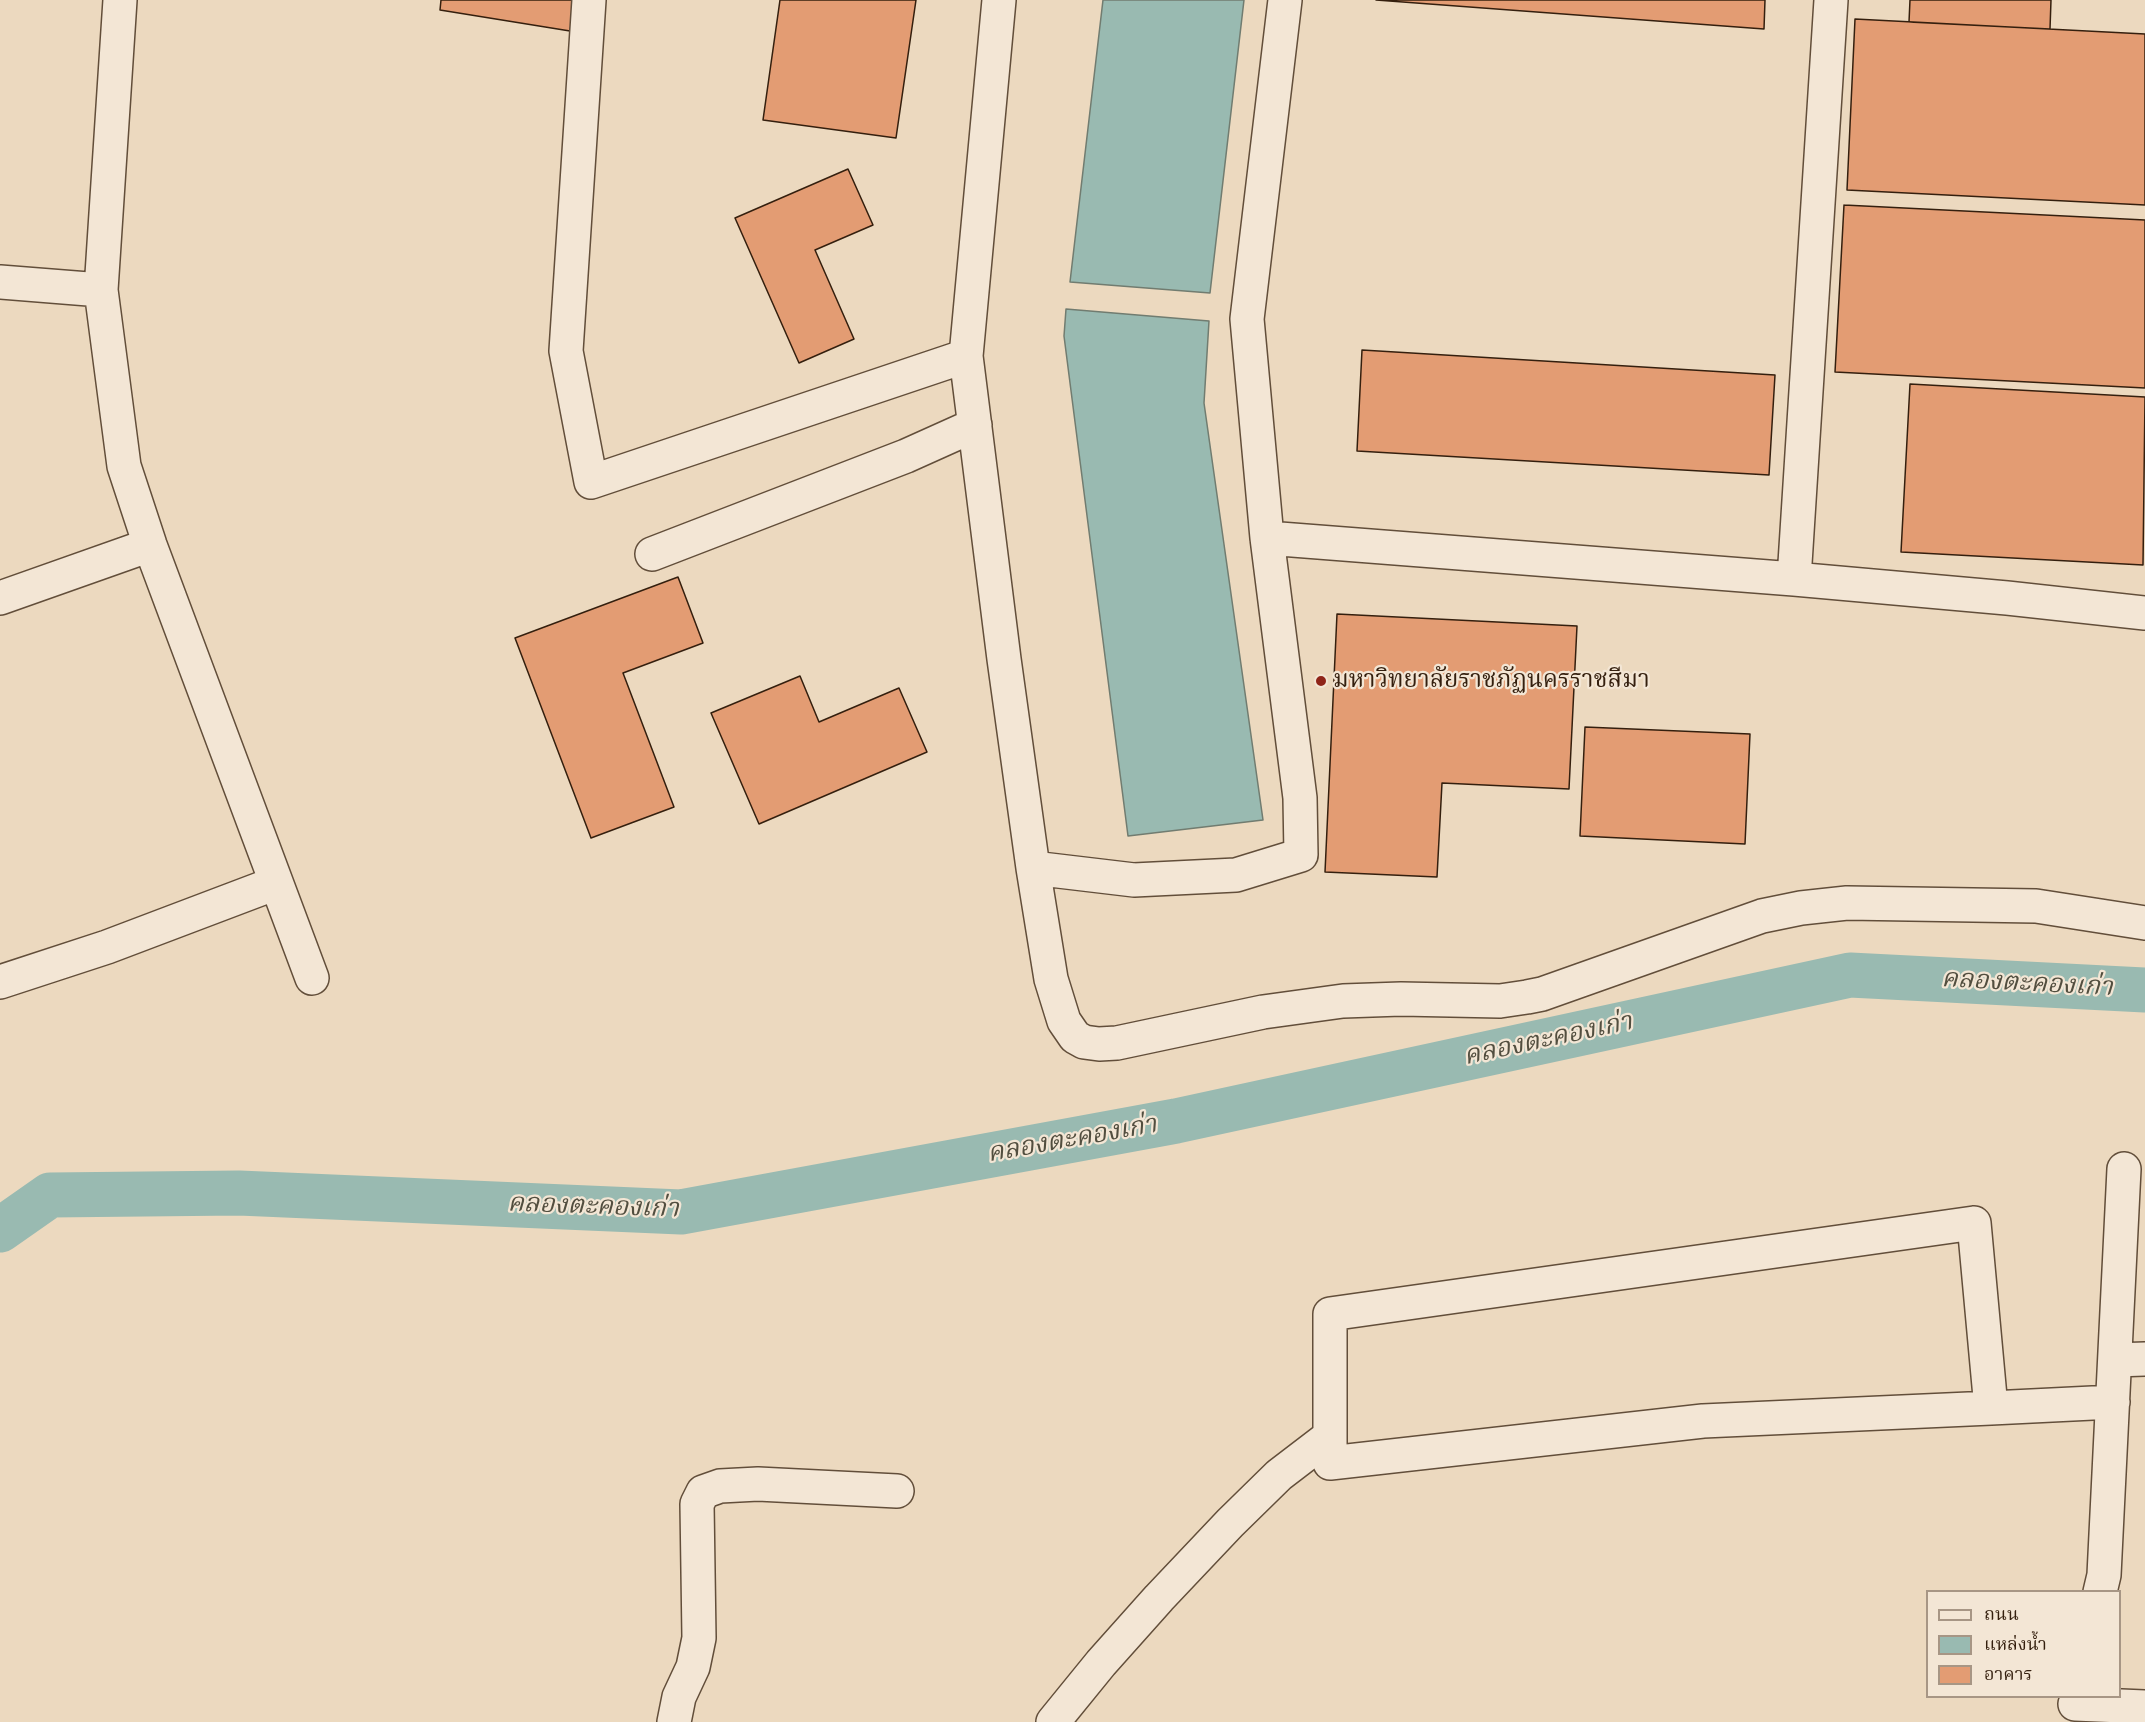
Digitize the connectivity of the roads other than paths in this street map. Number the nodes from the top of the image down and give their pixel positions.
1 (120, 0) edge
2 (589, 0) edge
3 (999, 0) edge
4 (1285, 0) edge
5 (1831, 0) edge
6 (0, 282) edge
7 (101, 290) junction
8 (966, 356) junction
9 (975, 425) junction
10 (1267, 538) junction
11 (150, 545) junction
12 (652, 554) dead end
13 (1794, 579) junction
14 (0, 598) edge
15 (2145, 614) edge
16 (1033, 868) junction
17 (276, 883) junction
18 (2145, 923) edge
19 (312, 978) dead end
20 (0, 982) edge
21 (2124, 1169) dead end
22 (2130, 1359) edge
23 (2113, 1402) junction
24 (1991, 1408) junction
25 (1330, 1436) junction
26 (897, 1491) dead end
27 (2100, 1590) edge
28 (2145, 1707) edge
29 (2075, 1708) edge
30 (674, 1722) edge
31 (1053, 1722) edge

1 - 7 street
2 - 8 street
3 - 8 street
4 - 10 street
5 - 13 street
6 - 7 street
7 - 11 street
8 - 9 street
9 - 12 street
9 - 16 street
10 - 13 street
10 - 16 street
11 - 14 street
11 - 17 street
13 - 15 street
16 - 18 street
17 - 19 street
17 - 20 street
21 - 22 street
22 - 23 street
23 - 24 street
23 - 27 street
24 - 25 street
24 - 25 street
25 - 31 street
26 - 30 street
28 - 29 street

